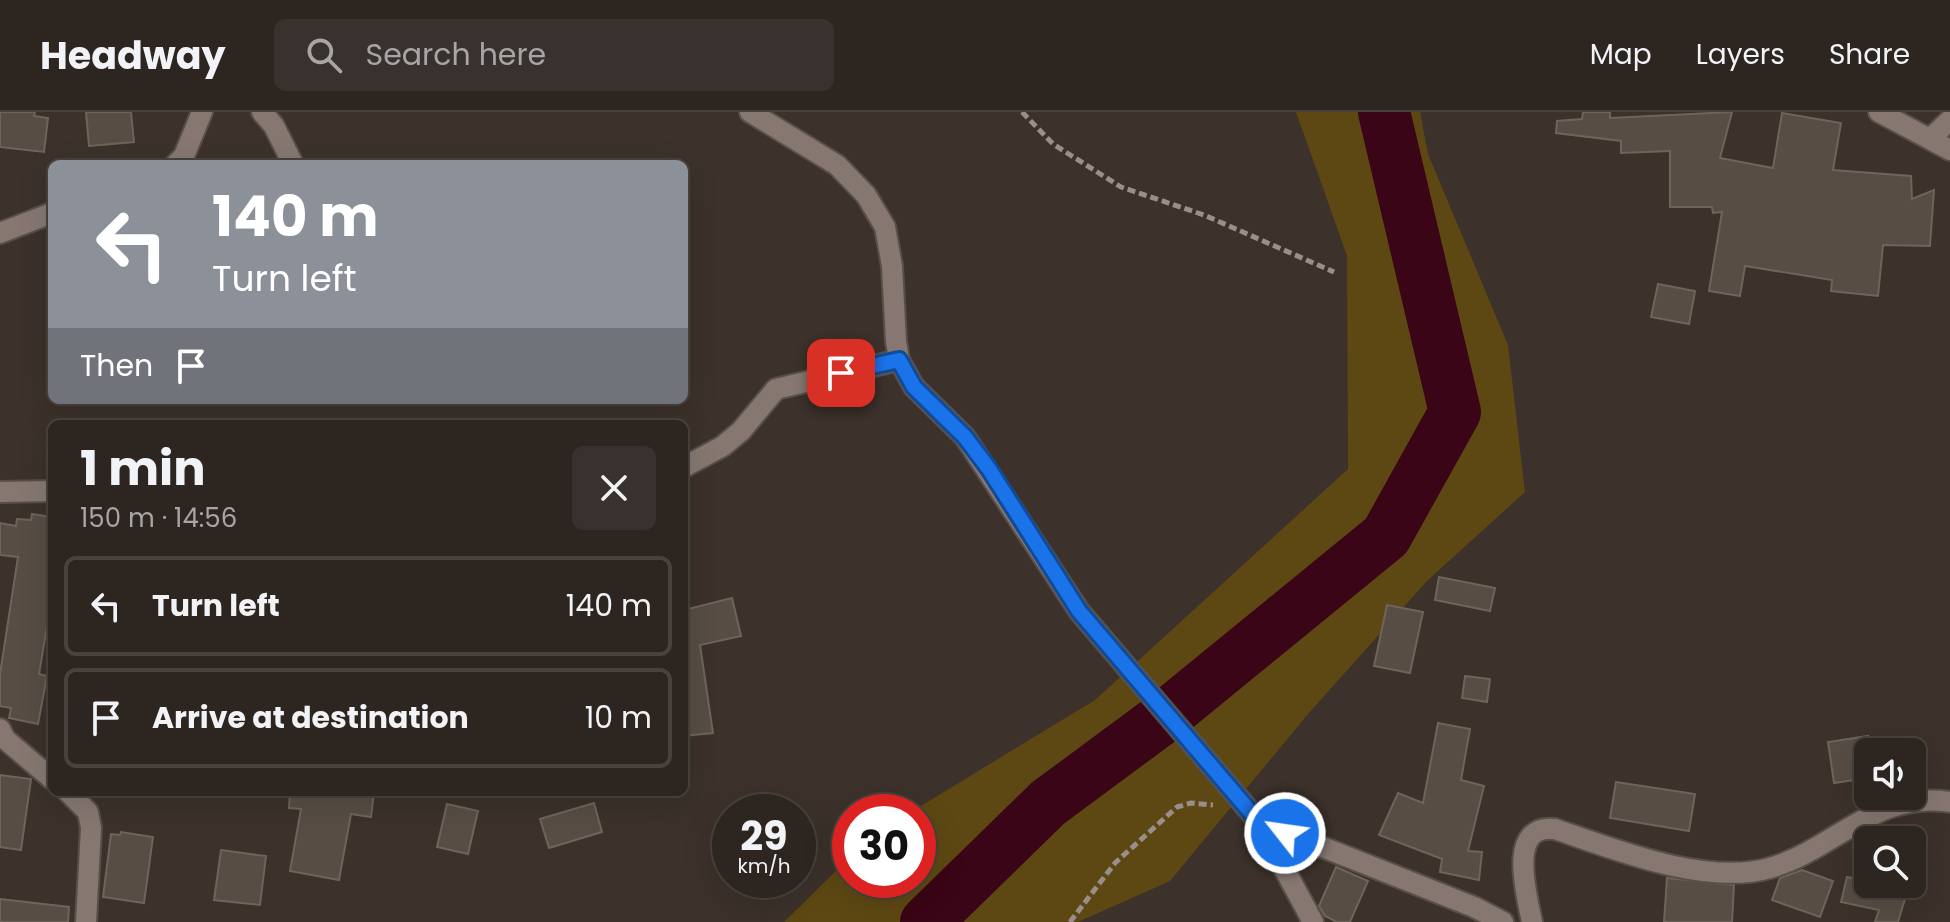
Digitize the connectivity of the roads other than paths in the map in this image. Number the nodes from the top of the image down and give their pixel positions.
1 (202, 112) edge
2 (262, 112) edge
3 (750, 112) edge
4 (1879, 112) edge
5 (1950, 120) edge
6 (1930, 139) junction
7 (1950, 150) edge
8 (180, 160) edge
9 (291, 160) edge
10 (48, 215) edge
11 (0, 233) edge
12 (899, 360) junction
13 (688, 465) edge
14 (48, 491) edge
15 (0, 492) edge
16 (0, 729) edge
17 (48, 776) edge
18 (72, 796) edge
19 (1950, 802) edge
20 (1259, 822) junction
21 (86, 922) edge
22 (1313, 922) edge
23 (1503, 922) edge
24 (1532, 922) edge

1 - 8 street
2 - 9 street
3 - 12 street
4 - 6 street
5 - 6 street
6 - 7 street
10 - 11 street
12 - 13 street
12 - 20 street
14 - 15 street
16 - 17 street
18 - 21 street
19 - 24 street
20 - 22 street
20 - 23 street

